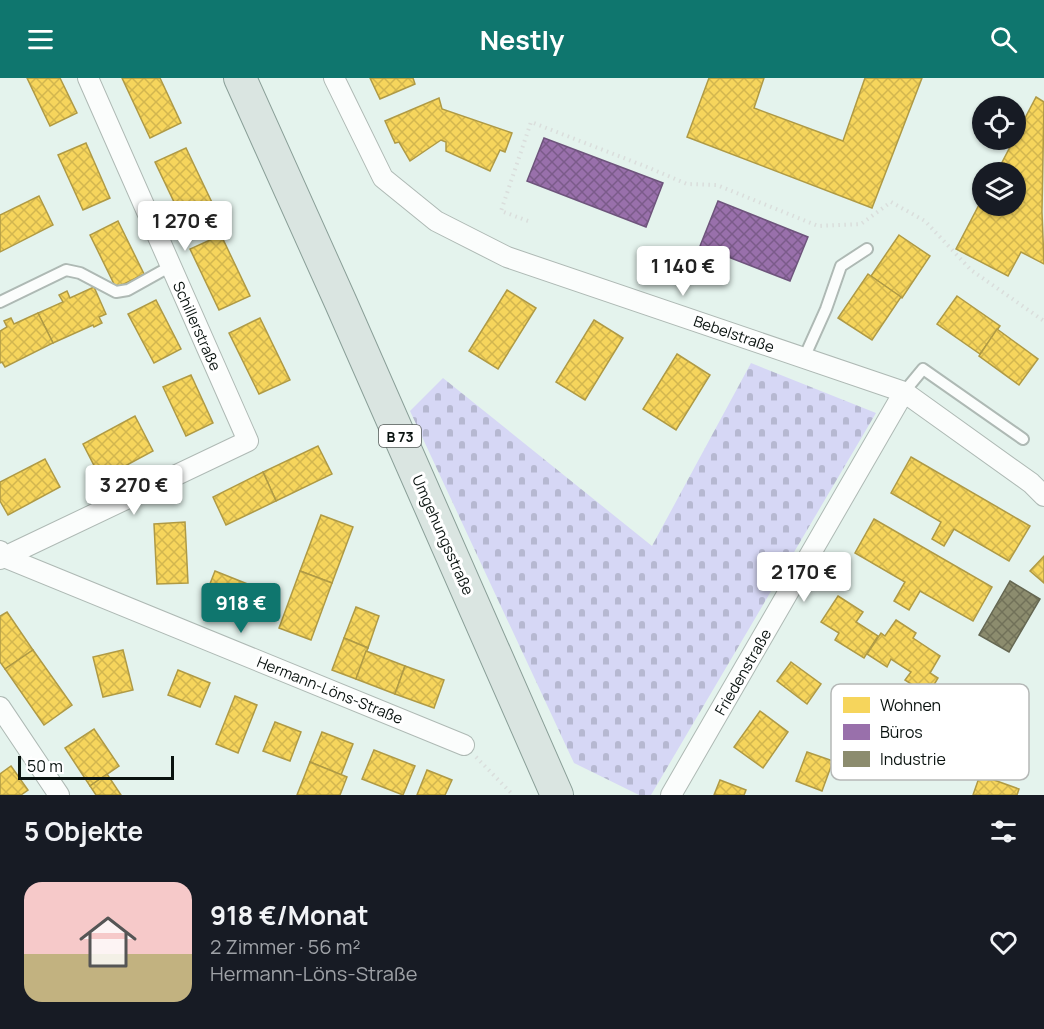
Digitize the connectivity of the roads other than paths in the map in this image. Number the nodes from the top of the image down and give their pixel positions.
1 (88, 78) edge
2 (240, 78) edge
3 (334, 78) edge
4 (867, 249) dead end
5 (171, 266) junction
6 (0, 302) edge
7 (804, 358) junction
8 (904, 393) junction
9 (1023, 440) dead end
10 (1044, 496) edge
11 (1, 556) edge
12 (0, 707) edge
13 (464, 745) road end
14 (59, 795) edge
15 (557, 795) edge
16 (671, 795) edge

1 - 5 street, Schillerstraße
2 - 15 main road, Umgehungsstraße / B 73
3 - 7 street, Bebelstraße
4 - 7 lane
5 - 6 lane
5 - 11 street, Schillerstraße
7 - 8 street, Bebelstraße
8 - 9 lane
8 - 10 street, Bebelstraße
8 - 16 street, Friedenstraße
11 - 13 street, Hermann-Löns-Straße
12 - 14 street

